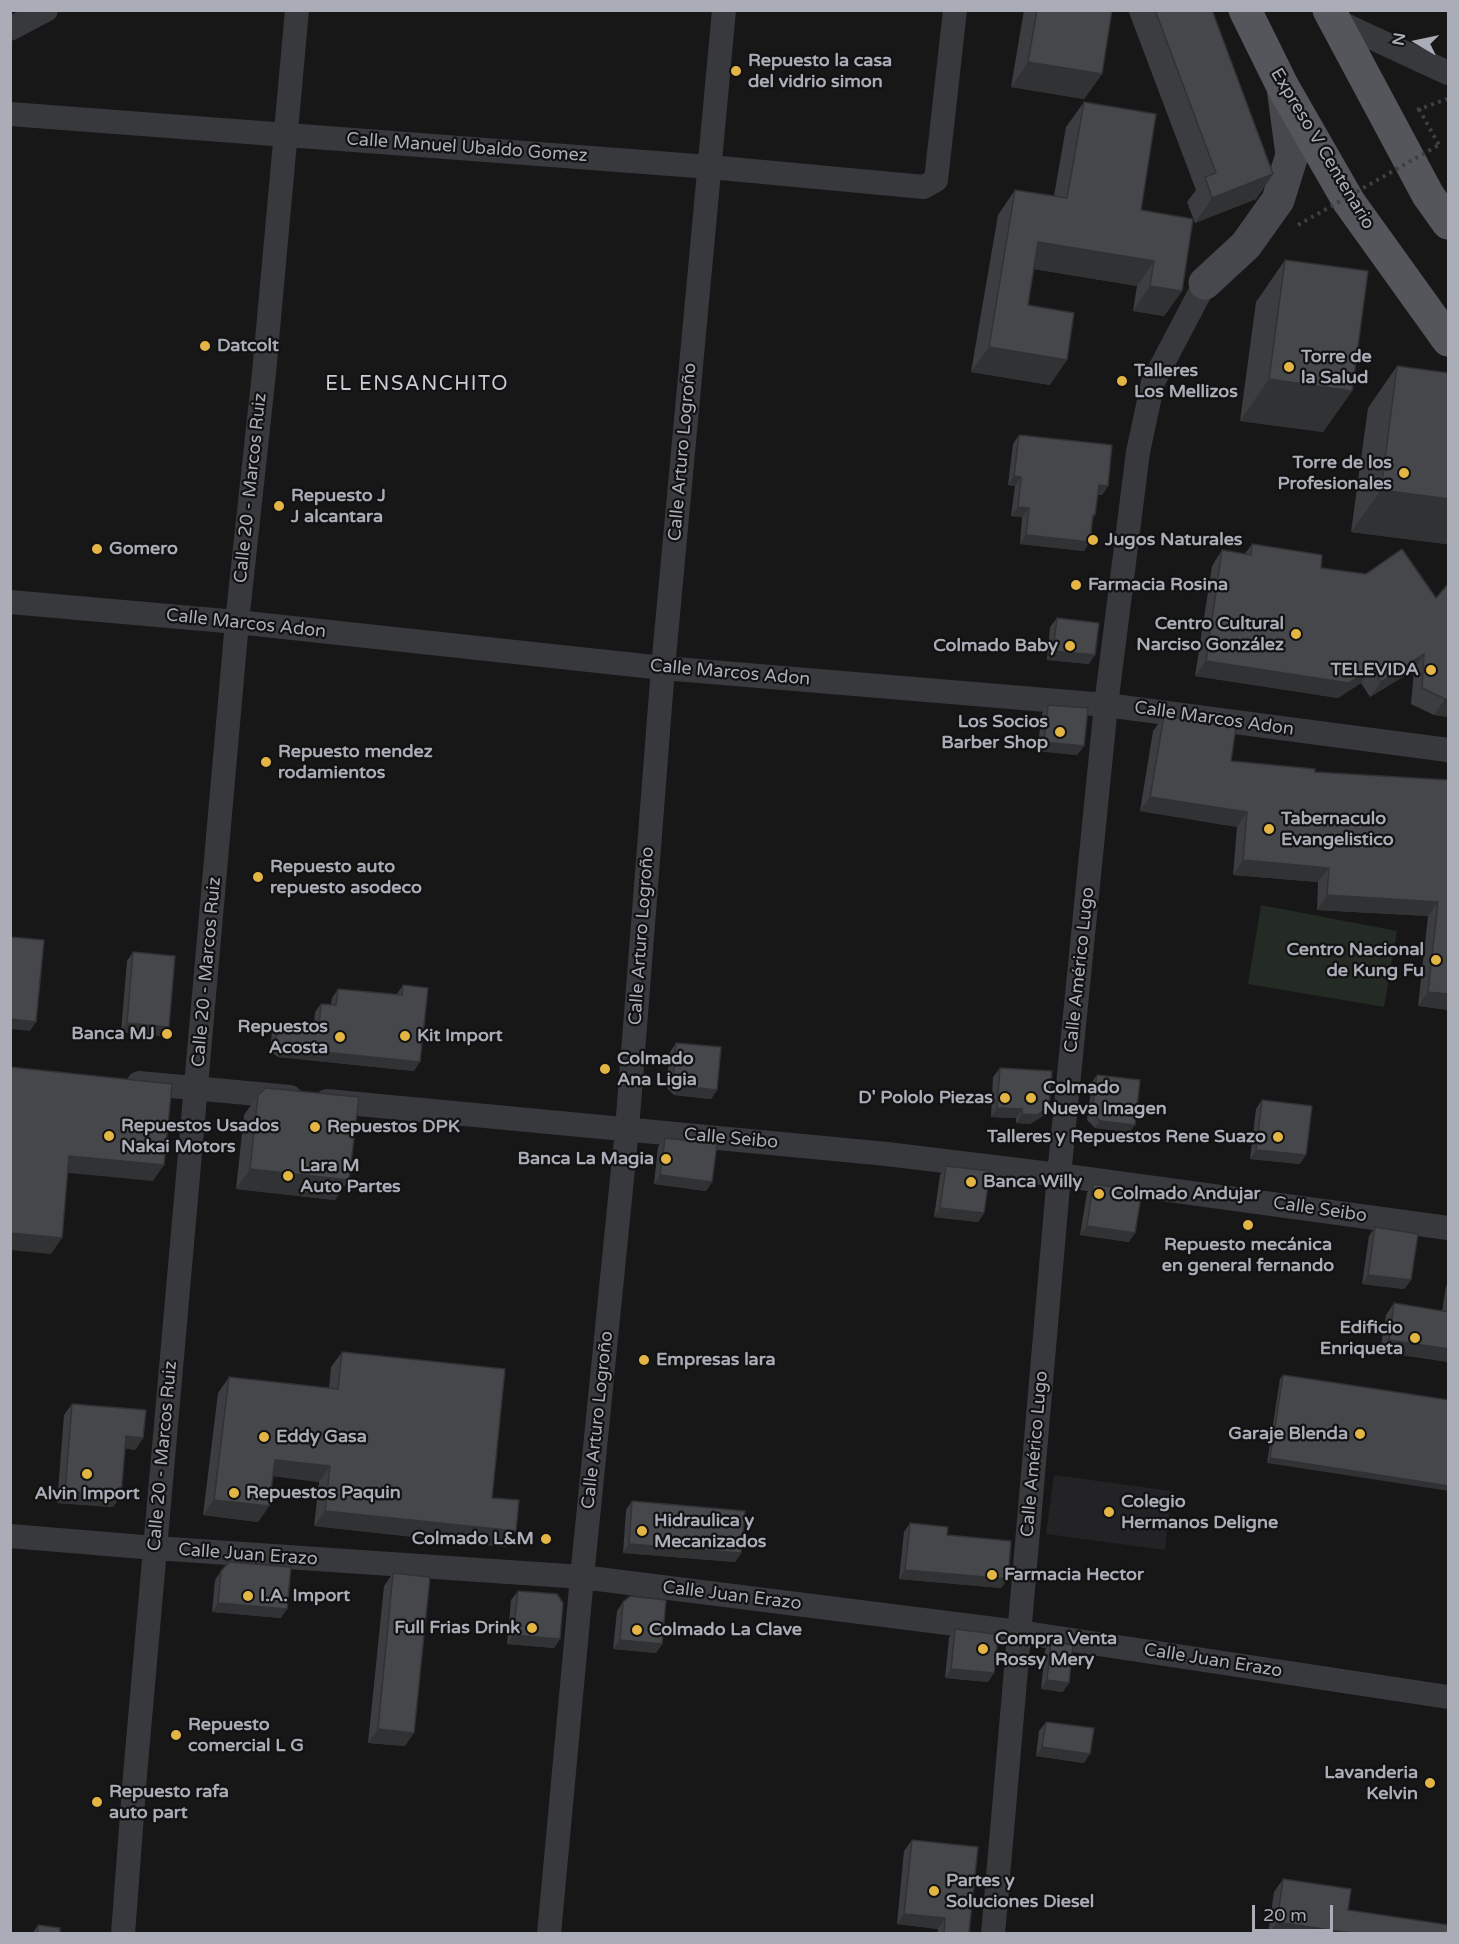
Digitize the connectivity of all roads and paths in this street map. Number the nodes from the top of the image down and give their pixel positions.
1 (46, 10) edge
2 (297, 10) edge
3 (724, 10) edge
4 (955, 10) edge
5 (1245, 10) edge
6 (1331, 15) edge
7 (10, 29) edge
8 (1449, 73) edge
9 (1283, 87) junction
10 (1419, 109) dead end
11 (10, 114) edge
12 (286, 134) junction
13 (710, 167) junction
14 (1449, 223) edge
15 (1298, 225) dead end
16 (1205, 283) joint
17 (1449, 340) edge
18 (10, 602) edge
19 (237, 622) junction
20 (663, 668) junction
21 (1106, 705) junction
22 (1449, 750) edge
23 (115, 1081) edge
24 (197, 1089) junction
25 (627, 1129) junction
26 (1059, 1175) junction
27 (1449, 1228) edge
28 (10, 1536) edge
29 (155, 1548) junction
30 (582, 1577) junction
31 (1019, 1632) junction
32 (1449, 1697) edge
33 (123, 1934) edge
34 (549, 1934) edge
35 (993, 1934) edge

1 - 7 street
2 - 12 street, Calle 20 - Marcos Ruiz
3 - 13 street, Calle Arturo Logroño
4 - 13 street, Calle Manuel Ubaldo Gomez
5 - 9 main road, Expreso V Centenario
6 - 8 street
6 - 14 main road
9 - 16 street, Calle Américo Lugo
9 - 17 main road, Expreso V Centenario
10 - 15 path, bridge
11 - 12 street, Calle Manuel Ubaldo Gomez
12 - 13 street, Calle Manuel Ubaldo Gomez
12 - 19 street, Calle 20 - Marcos Ruiz
13 - 20 street, Calle Arturo Logroño
16 - 21 street, Calle Américo Lugo
18 - 19 street, Calle Marcos Adon
19 - 20 street, Calle Marcos Adon
19 - 24 street, Calle 20 - Marcos Ruiz
20 - 21 street, Calle Marcos Adon
20 - 25 street, Calle Arturo Logroño
21 - 22 street, Calle Marcos Adon
21 - 26 street, Calle Américo Lugo
23 - 24 street, Calle Seibo
24 - 25 street, Calle Seibo
24 - 29 street, Calle 20 - Marcos Ruiz
25 - 26 street, Calle Seibo
25 - 30 street, Calle Arturo Logroño
26 - 27 street, Calle Seibo
26 - 31 street, Calle Américo Lugo
28 - 29 street, Calle Juan Erazo
29 - 30 street, Calle Juan Erazo
29 - 33 street, Calle 20 - Marcos Ruiz
30 - 31 street, Calle Juan Erazo
30 - 34 street, Calle Arturo Logroño
31 - 32 street, Calle Juan Erazo
31 - 35 street, Calle Américo Lugo

